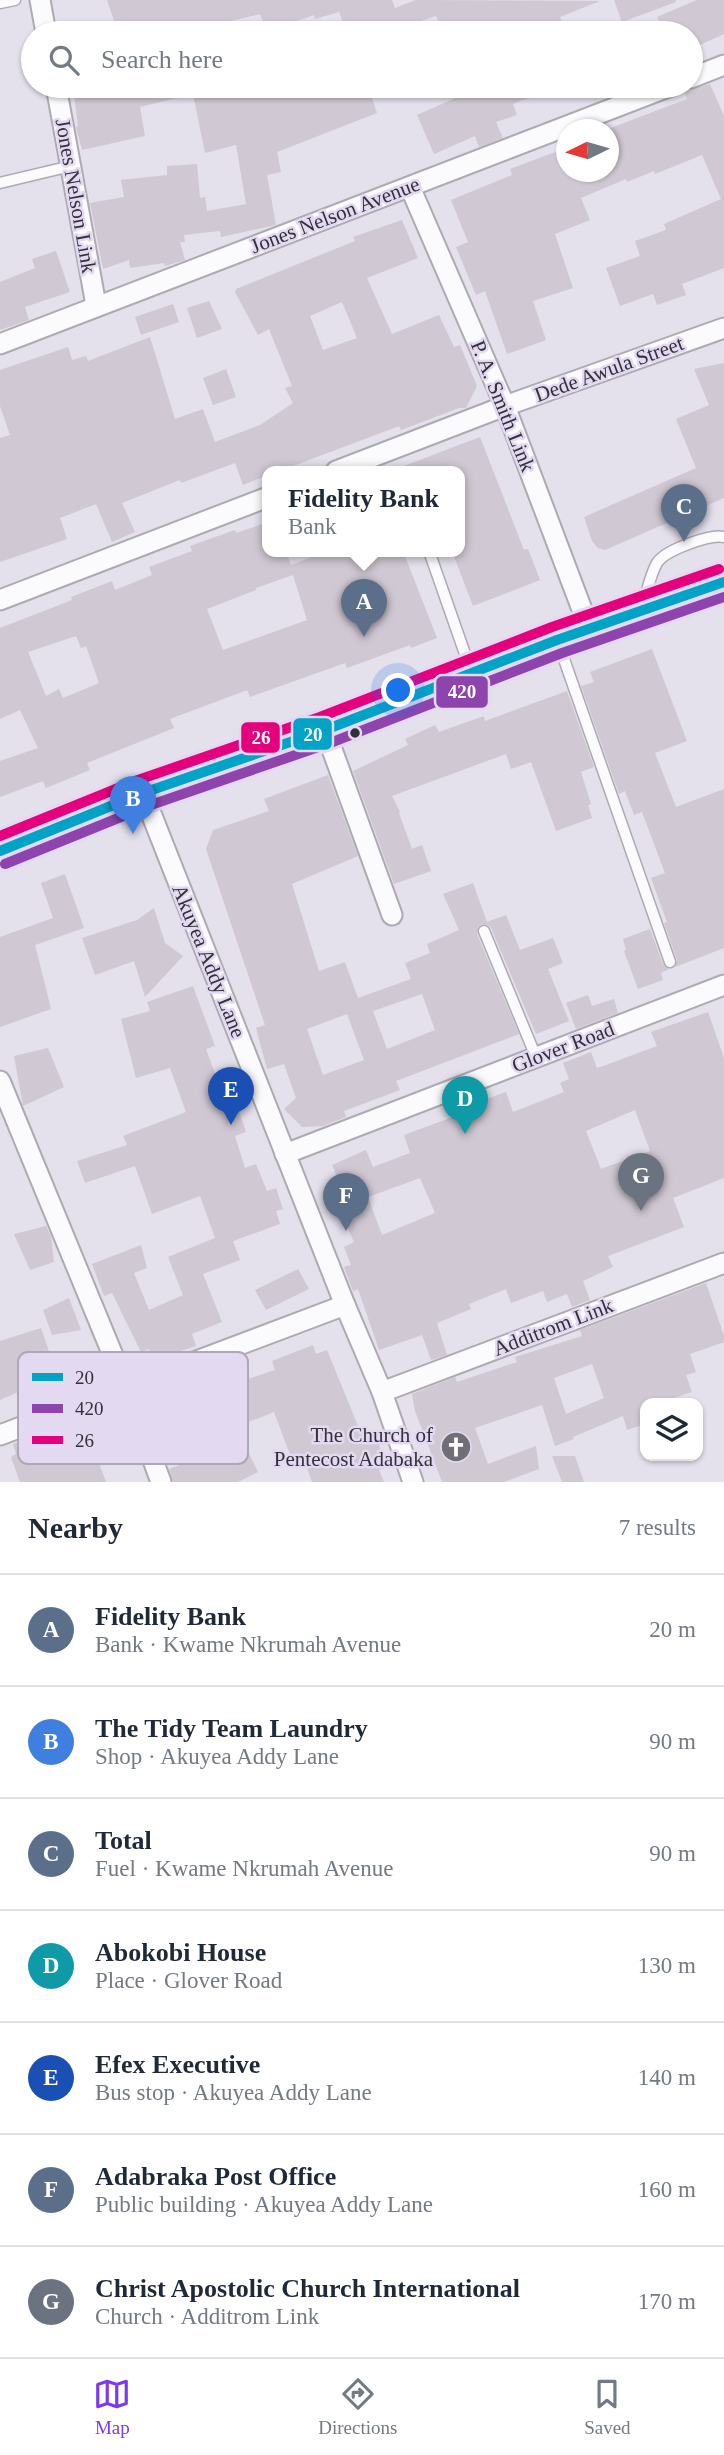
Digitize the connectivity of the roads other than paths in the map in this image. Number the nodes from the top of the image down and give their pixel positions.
1 (15, 0) edge
2 (40, 0) edge
3 (0, 3) edge
4 (44, 21) edge
5 (724, 65) edge
6 (703, 73) edge
7 (58, 98) edge
8 (640, 98) edge
9 (71, 166) junction
10 (0, 183) edge
11 (410, 187) junction
12 (96, 305) junction
13 (724, 328) edge
14 (0, 344) edge
15 (505, 406) junction
16 (349, 466) edge
17 (262, 499) edge
18 (724, 537) edge
19 (431, 557) edge
20 (724, 582) edge
21 (0, 600) edge
22 (641, 610) junction
23 (589, 628) junction
24 (557, 640) junction
25 (471, 672) junction
26 (325, 730) junction
27 (143, 793) junction
28 (0, 851) edge
29 (392, 915) dead end
30 (484, 932) dead end
31 (670, 962) dead end
32 (724, 985) edge
33 (536, 1058) junction
34 (0, 1081) edge
35 (285, 1154) junction
36 (724, 1263) edge
37 (345, 1305) junction
38 (112, 1352) edge
39 (219, 1352) edge
40 (382, 1392) junction
41 (18, 1428) edge
42 (0, 1435) edge
43 (154, 1464) edge
44 (161, 1482) edge
45 (413, 1482) edge

1 - 3 lane
2 - 4 street
5 - 6 street
7 - 9 street, Jones Nelson Link
8 - 11 street, Jones Nelson Avenue
9 - 10 lane
9 - 12 street, Jones Nelson Link
11 - 12 street, Jones Nelson Avenue
11 - 15 street, P. A. Smith Link
12 - 14 street, Jones Nelson Avenue
13 - 15 street, Dede Awula Street
15 - 16 street, Dede Awula Street
15 - 23 street, P. A. Smith Link
17 - 21 street
18 - 22 lane
19 - 25 lane
20 - 22 main road
22 - 23 main road
23 - 24 main road
24 - 25 main road
24 - 31 lane
25 - 26 main road
26 - 27 main road
26 - 29 street
27 - 28 main road
27 - 35 street, Akuyea Addy Lane
30 - 33 lane
32 - 33 street, Glover Road
33 - 35 street, Glover Road
34 - 38 street
35 - 37 street, Akuyea Addy Lane
36 - 40 street, Additrom Link
37 - 39 street
37 - 40 street, Akuyea Addy Lane
40 - 45 street, Akuyea Addy Lane
41 - 42 street
43 - 44 street

